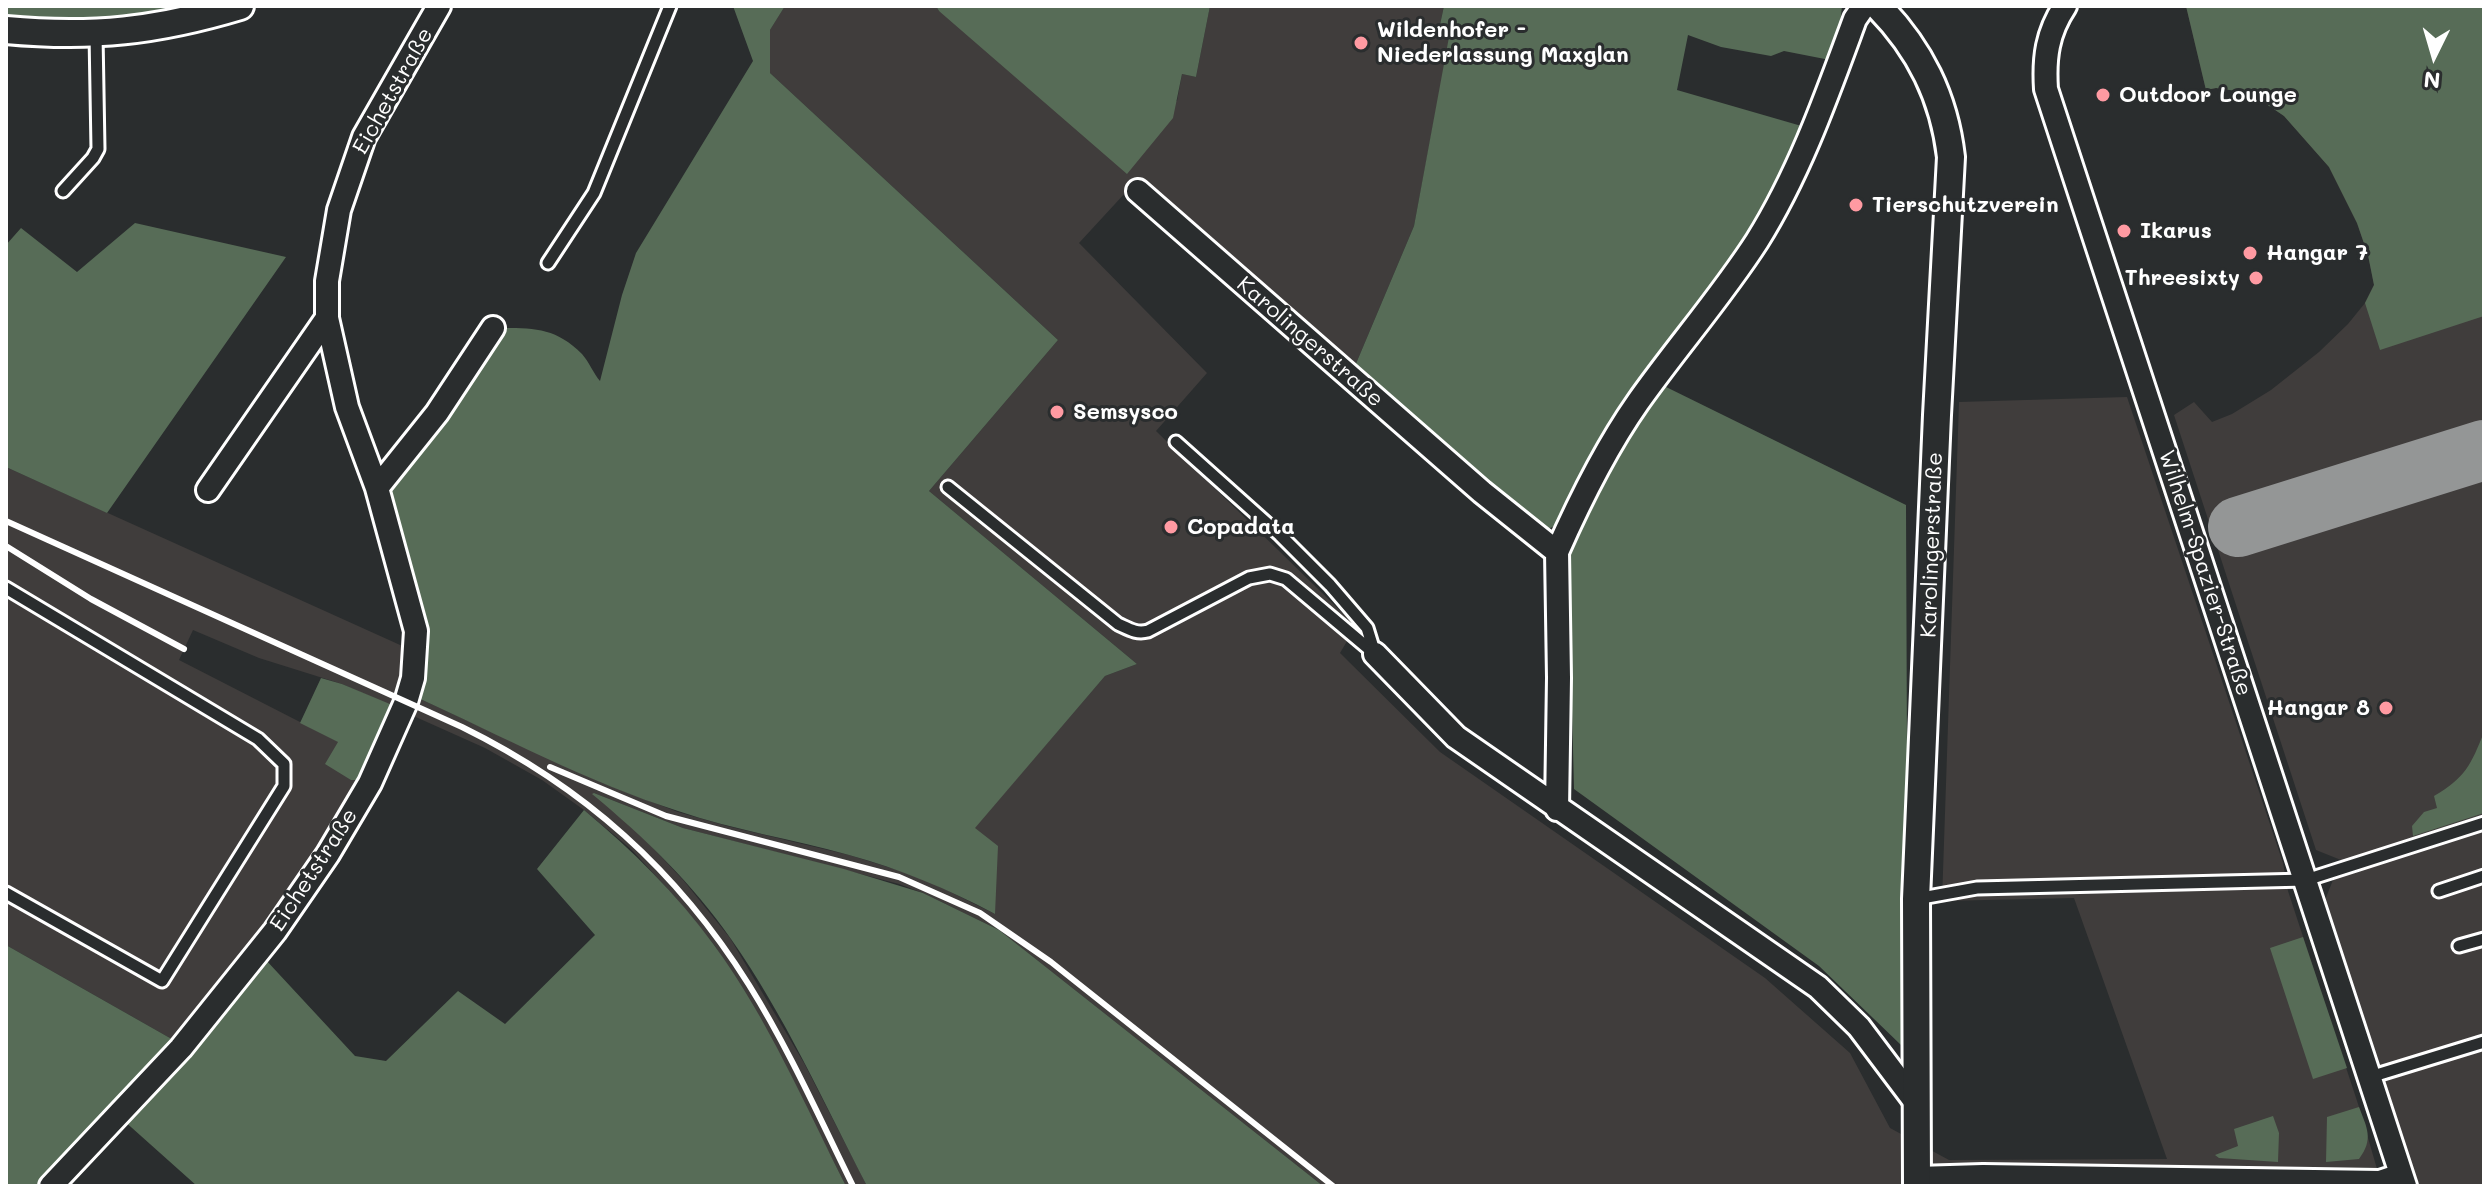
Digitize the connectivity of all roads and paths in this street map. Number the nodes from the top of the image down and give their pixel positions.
1 (240, 6) edge
2 (439, 6) edge
3 (670, 6) edge
4 (1864, 6) edge
5 (1878, 6) edge
6 (2065, 6) edge
7 (6, 30) edge
8 (96, 34) junction
9 (63, 191) dead end
10 (1138, 191) dead end
11 (548, 263) dead end
12 (327, 318) junction
13 (493, 328) dead end
14 (1176, 442) dead end
15 (948, 487) dead end
16 (377, 488) junction
17 (208, 490) dead end
18 (1557, 552) junction
19 (6, 588) edge
20 (1375, 654) junction
21 (1557, 809) junction
22 (2484, 823) edge
23 (2484, 876) edge
24 (2306, 880) junction
25 (2439, 891) dead end
26 (6, 893) edge
27 (1916, 899) junction
28 (2484, 939) edge
29 (2459, 946) dead end
30 (2484, 1042) edge
31 (2370, 1077) junction
32 (1917, 1104) junction
33 (2403, 1180) edge
34 (1917, 1182) edge
35 (51, 1186) edge

1 - 8 street
2 - 12 street, Eichetstraße
3 - 11 lane
4 - 18 street
5 - 27 street, Karolingerstraße
6 - 24 street, Wilhelm-Spazier-Straße
7 - 8 street
8 - 9 lane
10 - 18 street, Karolingerstraße
12 - 16 street, Eichetstraße
12 - 17 street
13 - 16 street
14 - 20 lane
15 - 20 lane
16 - 35 street, Eichetstraße
18 - 21 street
19 - 26 lane
20 - 21 street
21 - 32 street
22 - 24 lane
23 - 25 lane
24 - 27 lane
24 - 31 street, Wilhelm-Spazier-Straße
27 - 32 street, Karolingerstraße
28 - 29 lane
30 - 31 lane
31 - 33 street, Wilhelm-Spazier-Straße
32 - 34 street, Karolingerstraße
33 - 34 street

